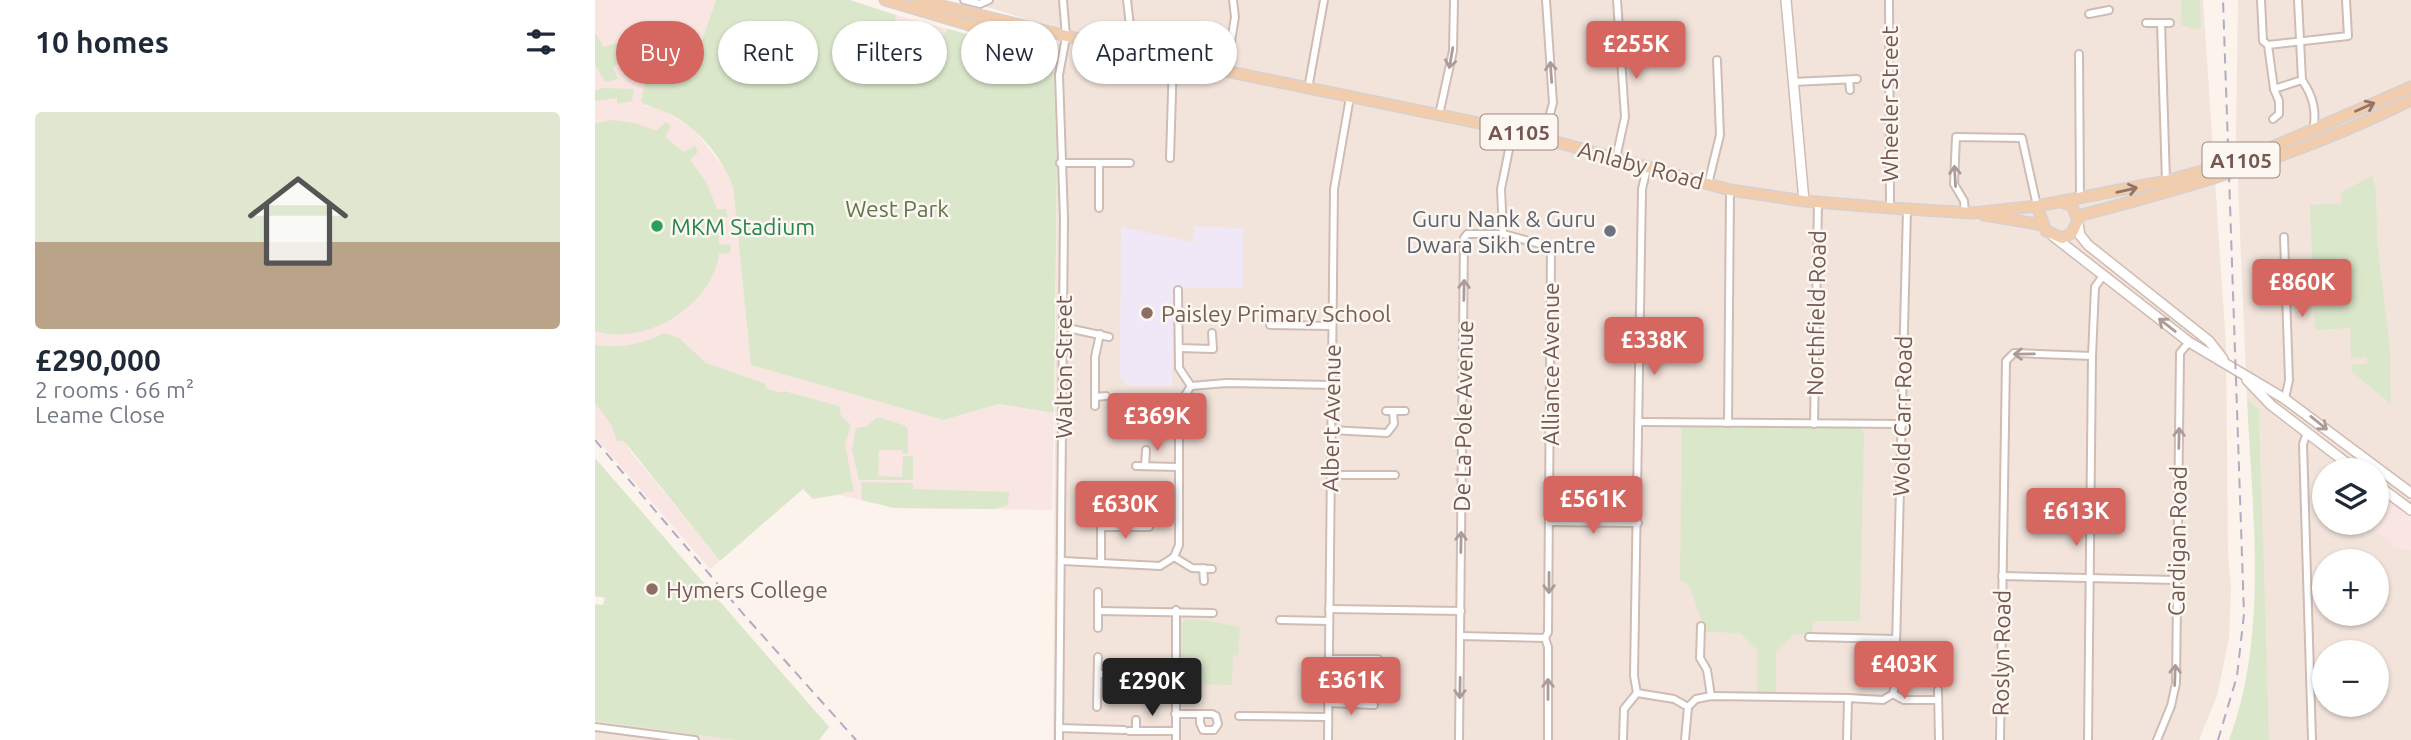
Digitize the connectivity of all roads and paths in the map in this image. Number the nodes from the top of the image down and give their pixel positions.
1 (885, 0) edge
2 (917, 0) edge
3 (964, 0) edge
4 (1063, 0) edge
5 (1127, 0) edge
6 (1234, 0) edge
7 (1324, 0) edge
8 (1454, 0) edge
9 (1546, 0) edge
10 (1617, 0) edge
11 (1786, 0) edge
12 (1889, 0) edge
13 (2099, 0) edge
14 (2261, 0) edge
15 (2298, 0) edge
16 (2346, 0) edge
17 (988, 1) edge
18 (2099, 10) junction
19 (2109, 10) dead end
20 (2089, 14) dead end
21 (1129, 21) edge
22 (1234, 21) edge
23 (2146, 23) dead end
24 (2161, 23) junction
25 (2170, 23) dead end
26 (1066, 37) junction
27 (1072, 38) edge
28 (2299, 40) junction
29 (2268, 46) junction
30 (2079, 54) dead end
31 (1717, 60) dead end
32 (1237, 73) edge
33 (2302, 80) junction
34 (1793, 82) junction
35 (1172, 84) edge
36 (2411, 87) edge
37 (1308, 89) junction
38 (2274, 89) junction
39 (1850, 90) dead end
40 (1350, 97) junction
41 (2411, 100) edge
42 (1439, 115) junction
43 (2316, 115) junction
44 (2271, 120) dead end
45 (2329, 123) junction
46 (1513, 130) junction
47 (2312, 131) junction
48 (1543, 139) junction
49 (1170, 158) dead end
50 (1616, 158) junction
51 (1061, 163) junction
52 (1099, 163) junction
53 (1130, 163) dead end
54 (1647, 167) junction
55 (2166, 181) junction
56 (1708, 184) junction
57 (1730, 190) junction
58 (2080, 199) junction
59 (1804, 201) junction
60 (1818, 202) junction
61 (2057, 202) junction
62 (2037, 206) junction
63 (1099, 208) dead end
64 (1890, 208) junction
65 (1907, 209) junction
66 (1969, 213) junction
67 (2078, 220) junction
68 (2043, 225) junction
69 (1503, 234) junction
70 (2053, 236) junction
71 (2284, 237) dead end
72 (2102, 277) junction
73 (1178, 290) dead end
74 (1270, 325) dead end
75 (1332, 326) junction
76 (1063, 327) junction
77 (1212, 333) dead end
78 (1100, 334) junction
79 (1109, 337) dead end
80 (2189, 342) junction
81 (1179, 348) junction
82 (2092, 356) junction
83 (2225, 361) junction
84 (2241, 373) junction
85 (1332, 385) junction
86 (1191, 386) junction
87 (1095, 397) junction
88 (1106, 397) dead end
89 (2285, 399) junction
90 (1095, 407) dead end
91 (1405, 411) dead end
92 (1640, 422) junction
93 (1728, 423) junction
94 (1814, 424) junction
95 (1903, 424) junction
96 (1331, 430) junction
97 (2307, 433) junction
98 (1146, 450) dead end
99 (2340, 458) edge
100 (1136, 466) dead end
101 (1145, 466) junction
102 (1178, 467) junction
103 (1331, 475) junction
104 (1395, 475) dead end
105 (2411, 493) edge
106 (2389, 494) edge
107 (2411, 510) edge
108 (1101, 518) dead end
109 (1549, 522) junction
110 (1638, 523) junction
111 (1102, 527) junction
112 (1149, 527) dead end
113 (1174, 557) junction
114 (1063, 561) junction
115 (1101, 563) junction
116 (1203, 568) junction
117 (1212, 569) dead end
118 (2002, 576) junction
119 (2089, 577) junction
120 (2176, 580) junction
121 (1203, 581) dead end
122 (1098, 592) dead end
123 (1329, 609) junction
124 (1176, 610) junction
125 (1288, 610) dead end
126 (1098, 611) junction
127 (1461, 611) junction
128 (1213, 613) dead end
129 (1329, 621) junction
130 (1701, 626) dead end
131 (1098, 628) dead end
132 (1460, 636) junction
133 (1809, 637) dead end
134 (1545, 638) junction
135 (1896, 639) junction
136 (1098, 657) dead end
137 (1329, 659) junction
138 (1378, 659) dead end
139 (1098, 674) junction
140 (1176, 682) junction
141 (1938, 690) dead end
142 (1637, 693) junction
143 (1892, 694) junction
144 (1711, 696) junction
145 (1848, 698) junction
146 (1938, 701) junction
147 (1328, 703) junction
148 (1374, 705) dead end
149 (1097, 707) dead end
150 (1688, 707) junction
151 (1175, 713) junction
152 (1200, 714) dead end
153 (1239, 716) dead end
154 (1328, 717) junction
155 (1136, 720) dead end
156 (595, 727) edge
157 (1059, 728) junction
158 (1130, 731) junction
159 (1175, 732) junction
160 (695, 740) edge
161 (1059, 740) edge
162 (1175, 740) edge
163 (1328, 740) edge
164 (1459, 740) edge
165 (1548, 740) edge
166 (1623, 740) edge
167 (1685, 740) edge
168 (1847, 740) edge
169 (1939, 740) edge
170 (2000, 740) edge
171 (2088, 740) edge
172 (2157, 740) edge
173 (2312, 740) edge

1 - 26 main road, Anlaby Road / A1105
2 - 26 main road, Anlaby Road / A1105
3 - 17 street
4 - 26 street, Walton Street
5 - 21 street
6 - 22 street
7 - 37 street
8 -> 42 street
48 -> 9 street
10 - 50 street
11 - 34 main road
12 - 64 street, Wheeler Street
13 - 18 street
14 - 29 street
15 - 28 street
16 - 28 street
18 - 19 street
18 - 20 street
23 - 24 street
24 - 25 street
24 - 55 street
26 - 27 main road, Anlaby Road / A1105
26 - 51 street, Walton Street
28 - 29 street
28 - 33 street
29 - 38 street
30 - 58 street
31 - 56 street
32 - 37 main road, Anlaby Road / A1105
33 - 38 street
33 - 43 street
34 - 39 street
34 - 59 main road
35 - 49 street
45 -> 36 main road, A1105
37 - 40 main road, Anlaby Road / A1105
38 - 44 street
40 - 42 main road, Anlaby Road / A1105
40 - 75 street, Albert Avenue
41 - 67 main road, A1105
42 - 46 main road, Anlaby Road / A1105
43 - 45 street
43 - 47 street
45 - 47 main road, A1105
46 - 48 main road, Anlaby Road / A1105
46 - 69 street
47 - 55 main road, A1105
48 - 50 main road, Anlaby Road / A1105
50 - 54 main road, Anlaby Road / A1105
51 - 52 street
51 - 76 street, Walton Street
52 - 53 street
52 - 63 street
54 - 56 main road, Anlaby Road / A1105
54 - 92 street
58 -> 55 main road, A1105
56 - 57 main road, Anlaby Road / A1105
57 - 59 main road, Anlaby Road / A1105
57 - 93 street
58 - 61 main road, A1105
59 - 60 main road, Anlaby Road / A1105
60 - 64 main road, Anlaby Road / A1105
60 - 94 street, Northfield Road
61 - 62 main road, A1105
61 - 67 main road
61 - 68 main road
62 - 66 main road, Anlaby Road / A1105
66 -> 62 street
62 - 68 main road
64 - 65 main road, Anlaby Road / A1105
65 - 66 main road, Anlaby Road / A1105
65 - 95 street, Wold Carr Road
66 - 68 main road, Anlaby Road / A1105
67 - 70 main road, A1105
67 - 83 main road
68 - 70 main road
69 - 109 street, Alliance Avenue
127 -> 69 street, De La Pole Avenue
70 - 72 main road
71 - 89 street
80 -> 72 main road
72 - 82 street
73 - 81 street
74 - 75 street
75 - 85 street, Albert Avenue
76 - 78 street
76 - 114 street, Walton Street
77 - 81 street
78 - 79 street
78 - 87 street
80 - 83 main road
120 -> 80 street, Cardigan Road
81 - 86 street
82 -> 118 street, Roslyn Road
82 - 119 street
83 - 84 main road
84 - 89 main road
84 - 97 main road
85 - 86 street
85 - 96 street, Albert Avenue
86 - 102 street
87 - 88 street
87 - 90 street
89 -> 105 main road
91 - 96 street
92 - 93 street
92 - 110 street
93 - 94 street
94 - 95 street
95 - 135 street, Wold Carr Road
96 - 103 street, Albert Avenue
97 - 99 main road
97 - 173 street
98 - 101 street
100 - 101 street
101 - 102 street
102 - 113 street
103 - 104 street
103 - 123 street, Albert Avenue
106 - 107 main road
108 - 111 street
109 - 110 street
109 -> 134 street, Alliance Avenue
110 - 142 street
111 - 112 street
111 - 115 street
113 - 115 street
113 - 116 street
114 - 115 street
114 - 157 street, Walton Street
116 - 117 street
116 - 121 street
118 - 119 street
118 - 170 street, Roslyn Road
119 - 120 street
119 - 171 street
172 -> 120 street, Cardigan Road
122 - 126 street
123 - 127 street
123 - 129 street, Albert Avenue
124 - 126 street
124 - 128 street
124 - 140 street
125 - 129 street
126 - 131 street
127 - 132 street, De La Pole Avenue
129 - 137 street, Albert Avenue
130 - 144 street
132 - 134 street
132 -> 164 street, De La Pole Avenue
133 - 135 street
165 -> 134 street, Alliance Avenue
135 - 143 street, Wold Carr Road
136 - 139 street
137 - 138 street
137 - 147 street, Albert Avenue
139 - 140 street
139 - 149 street
140 - 151 street
141 - 146 street
142 - 150 street
142 - 166 street
143 - 145 street
143 - 146 street
144 - 145 street
144 - 150 street
145 - 168 street
146 - 169 street
147 - 148 street
147 - 154 street, Albert Avenue
150 - 167 street
151 - 152 street
151 - 159 street
153 - 154 street
154 - 163 street, Albert Avenue
155 - 158 street
156 - 160 street
157 - 158 street
157 - 161 street, Walton Street
158 - 159 street
159 - 162 street

